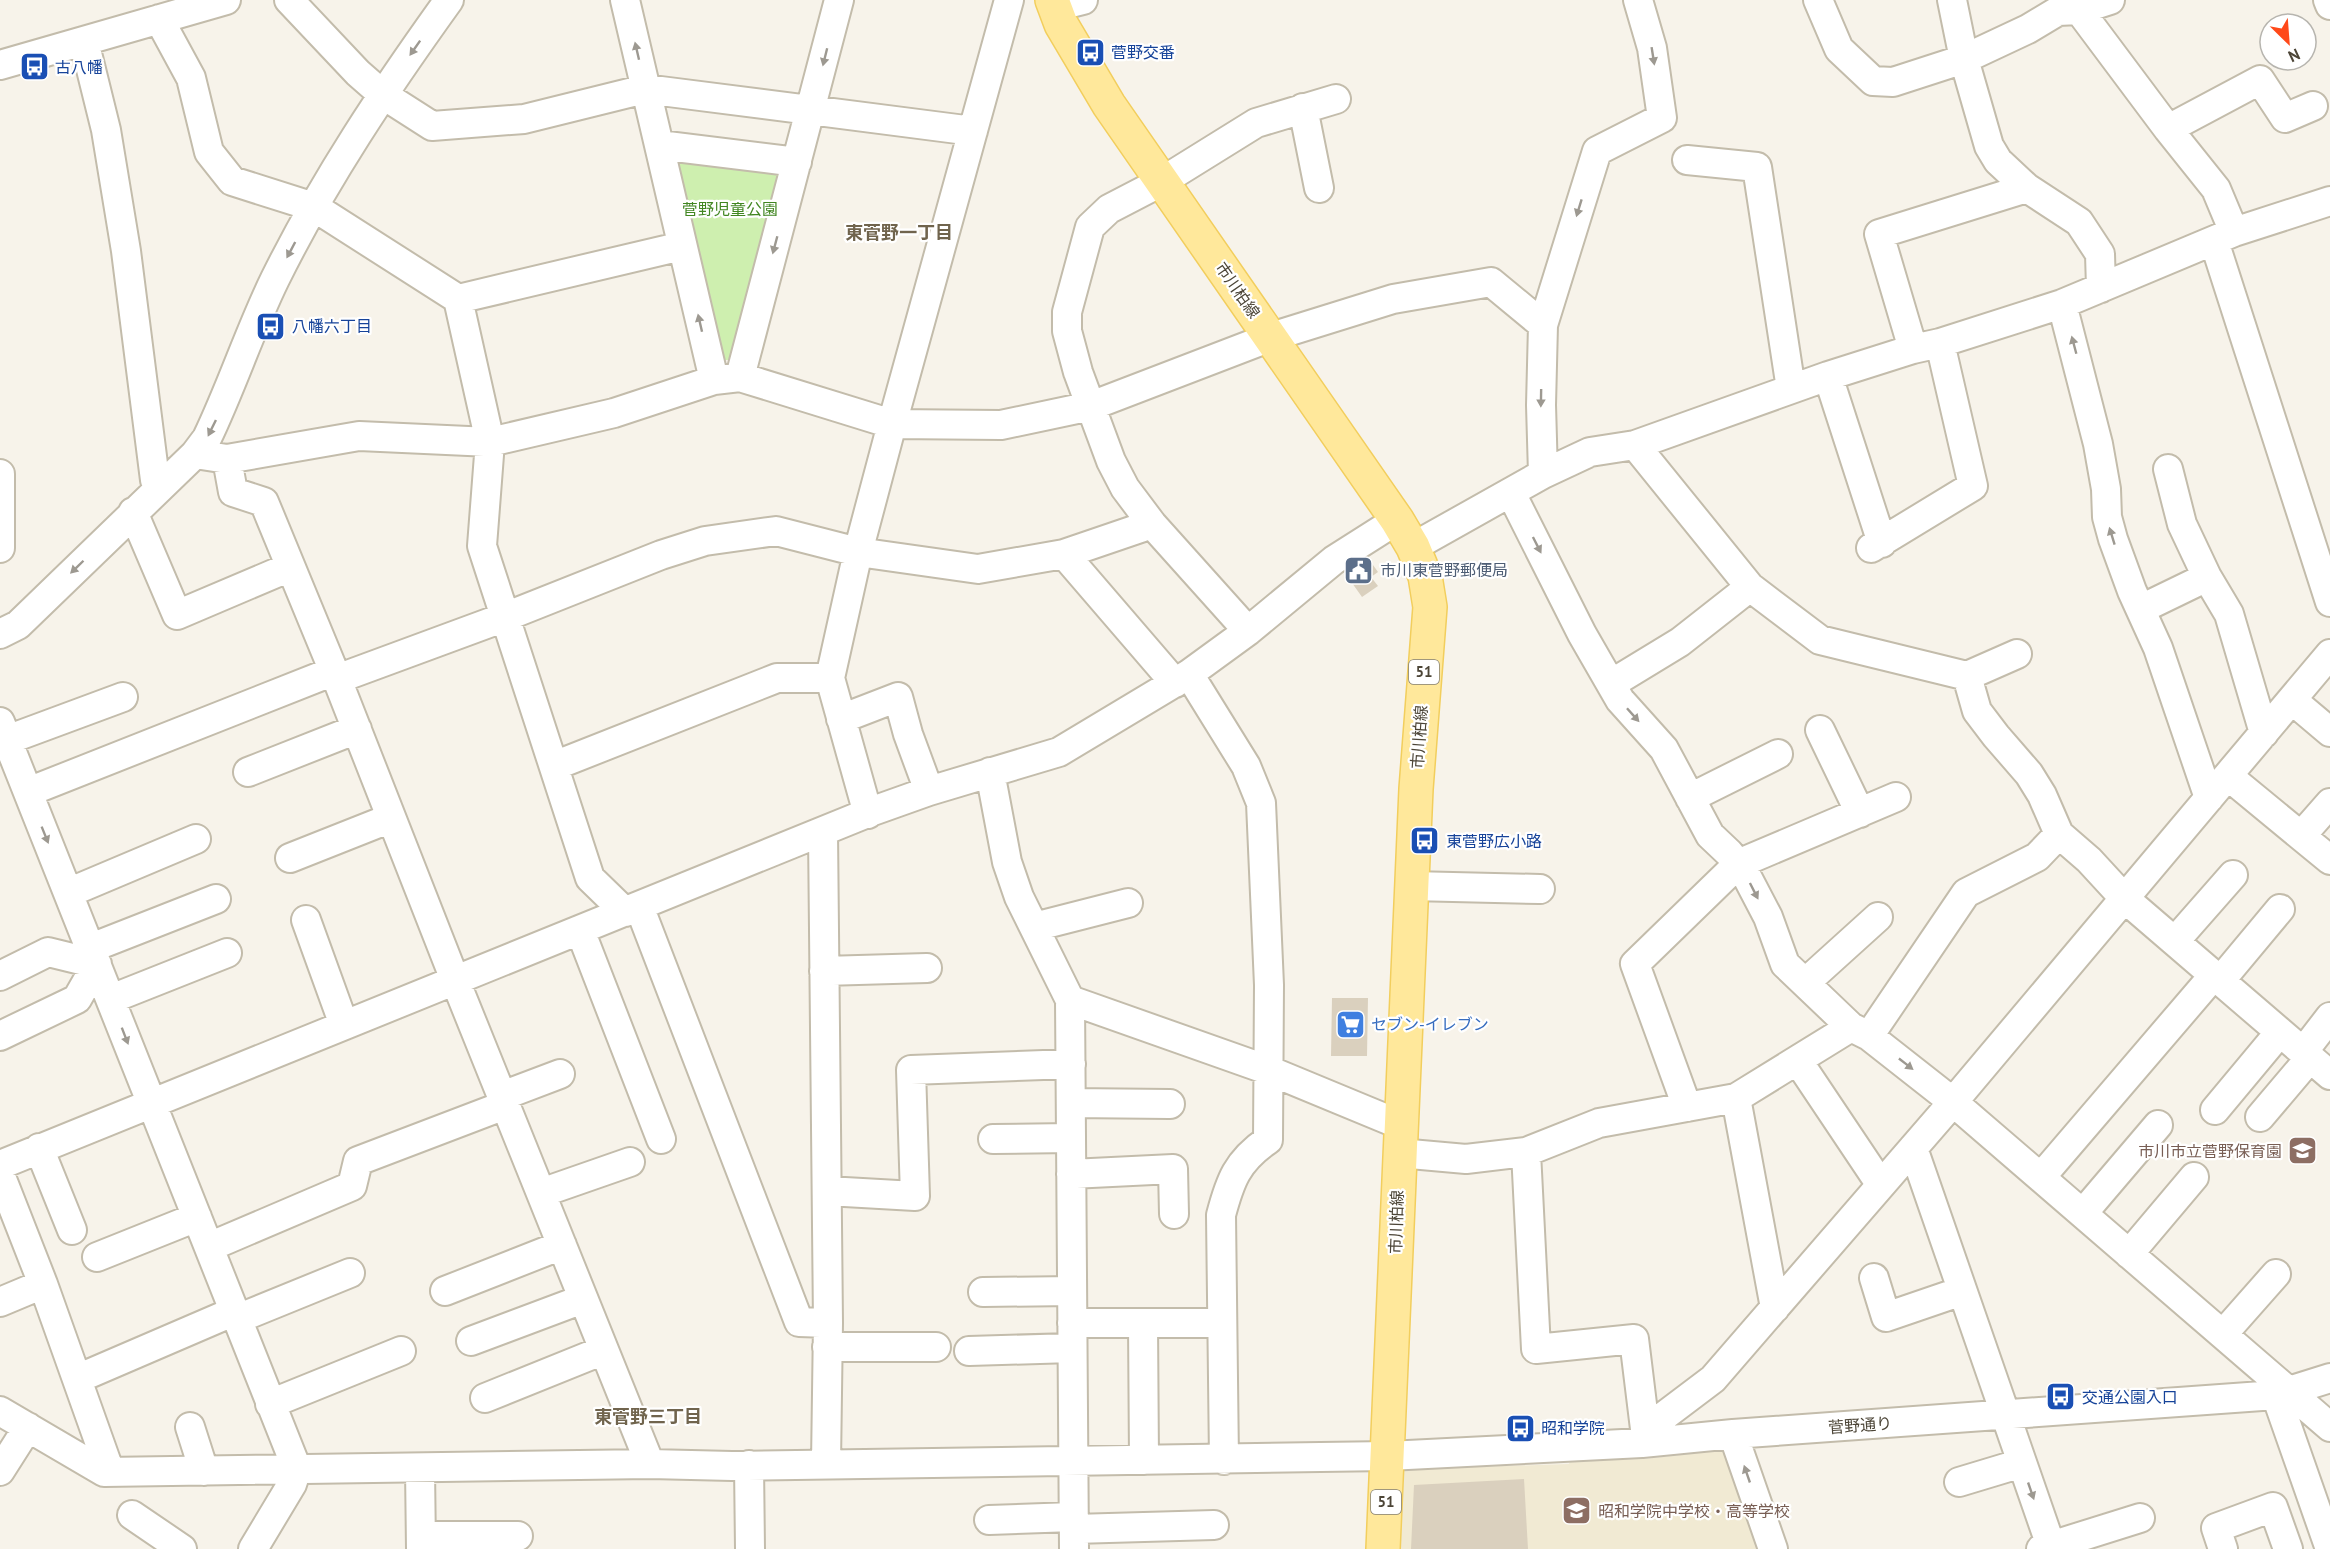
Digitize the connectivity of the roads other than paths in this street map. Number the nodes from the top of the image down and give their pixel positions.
1 (226, 0) edge
2 (289, 0) edge
3 (448, 0) edge
4 (625, 0) edge
5 (839, 0) edge
6 (1010, 0) edge
7 (1638, 0) edge
8 (1952, 0) edge
9 (2110, 0) edge
10 (2328, 0) edge
11 (1064, 2) edge
12 (1824, 2) edge
13 (2330, 5) edge
14 (2063, 7) edge
15 (159, 19) junction
16 (84, 40) junction
17 (1964, 59) junction
18 (0, 65) edge
19 (645, 89) junction
20 (382, 94) junction
21 (1336, 99) dead end
22 (2313, 106) dead end
23 (1303, 108) junction
24 (811, 110) junction
25 (2168, 129) junction
26 (973, 131) junction
27 (659, 145) junction
28 (1687, 160) dead end
29 (797, 162) junction
30 (1161, 182) junction
31 (1319, 188) dead end
32 (2027, 188) junction
33 (2329, 203) edge
34 (314, 207) junction
35 (2224, 237) junction
36 (682, 246) junction
37 (2101, 288) junction
38 (458, 299) junction
39 (2062, 304) junction
40 (1544, 325) junction
41 (1271, 337) junction
42 (1927, 346) junction
43 (1828, 376) junction
44 (727, 378) junction
45 (1791, 389) junction
46 (1091, 406) junction
47 (892, 424) junction
48 (490, 442) junction
49 (1635, 445) junction
50 (195, 454) junction
51 (227, 459) junction
52 (2168, 469) dead end
53 (1543, 474) junction
54 (0, 475) edge
55 (158, 488) junction
56 (1511, 493) junction
57 (133, 513) junction
58 (1397, 520) junction
59 (1152, 524) junction
60 (0, 548) edge
61 (1413, 548) junction
62 (858, 552) junction
63 (1064, 554) junction
64 (290, 567) junction
65 (2207, 577) junction
66 (1750, 587) junction
67 (2137, 600) junction
68 (2330, 602) edge
69 (505, 617) junction
70 (1248, 630) junction
71 (0, 634) edge
72 (2017, 654) dead end
73 (2330, 654) edge
74 (336, 675) junction
75 (1967, 676) junction
76 (830, 678) junction
77 (1182, 679) junction
78 (1611, 684) junction
79 (123, 698) dead end
80 (2292, 700) junction
81 (841, 719) junction
82 (357, 729) junction
83 (1820, 730) dead end
84 (4, 731) edge
85 (2330, 732) edge
86 (2264, 733) junction
87 (1778, 754) dead end
88 (554, 766) junction
89 (248, 772) dead end
90 (990, 772) junction
91 (2228, 776) junction
92 (929, 791) junction
93 (28, 792) junction
94 (1896, 797) dead end
95 (1690, 798) junction
96 (2209, 798) junction
97 (2330, 803) edge
98 (1860, 813) junction
99 (868, 814) junction
100 (392, 818) junction
101 (823, 832) junction
102 (2059, 834) junction
103 (2301, 836) junction
104 (196, 839) dead end
105 (290, 858) dead end
106 (2330, 860) edge
107 (1738, 864) junction
108 (2233, 875) dead end
109 (1411, 886) junction
110 (1540, 889) dead end
111 (68, 893) junction
112 (2124, 898) junction
113 (216, 899) dead end
114 (1128, 903) dead end
115 (632, 909) junction
116 (2280, 909) dead end
117 (1878, 917) dead end
118 (306, 920) dead end
119 (1034, 927) junction
120 (580, 930) junction
121 (2175, 941) junction
122 (227, 953) dead end
123 (94, 956) junction
124 (927, 968) dead end
125 (824, 971) junction
126 (0, 976) edge
127 (2217, 978) junction
128 (455, 980) junction
129 (1805, 983) junction
130 (111, 999) junction
131 (1071, 1000) junction
132 (2330, 1017) edge
133 (344, 1025) junction
134 (1860, 1031) junction
135 (2280, 1032) junction
136 (0, 1036) edge
137 (1798, 1061) junction
138 (2314, 1062) edge
139 (1071, 1064) junction
140 (1268, 1070) junction
141 (560, 1074) dead end
142 (1736, 1098) junction
143 (503, 1100) junction
144 (1953, 1102) junction
145 (151, 1103) junction
146 (1071, 1103) junction
147 (1170, 1104) dead end
148 (1687, 1107) junction
149 (2215, 1110) dead end
150 (2260, 1117) dead end
151 (2158, 1125) dead end
152 (1071, 1138) junction
153 (661, 1139) dead end
154 (993, 1139) dead end
155 (1400, 1139) junction
156 (39, 1148) junction
157 (1913, 1148) junction
158 (1526, 1152) junction
159 (630, 1162) dead end
160 (0, 1165) edge
161 (0, 1174) edge
162 (1071, 1174) junction
163 (2194, 1176) dead end
164 (2041, 1177) junction
165 (1881, 1185) junction
166 (827, 1191) junction
167 (541, 1193) junction
168 (2083, 1213) junction
169 (1174, 1214) dead end
170 (197, 1217) junction
171 (72, 1230) dead end
172 (559, 1239) junction
173 (209, 1247) junction
174 (2129, 1254) junction
175 (97, 1257) dead end
176 (350, 1273) dead end
177 (2276, 1274) dead end
178 (1874, 1278) dead end
179 (448, 1282) dead end
180 (42, 1284) junction
181 (1072, 1291) junction
182 (983, 1292) dead end
183 (1962, 1292) junction
184 (584, 1299) junction
185 (0, 1302) edge
186 (1775, 1308) junction
187 (236, 1315) junction
188 (1143, 1323) junction
189 (1221, 1323) junction
190 (2223, 1334) junction
191 (828, 1335) junction
192 (1072, 1335) junction
193 (471, 1341) dead end
194 (936, 1347) dead end
195 (604, 1350) junction
196 (969, 1351) dead end
197 (400, 1352) dead end
198 (2330, 1378) edge
199 (77, 1379) junction
200 (2282, 1393) junction
201 (485, 1398) dead end
202 (270, 1404) junction
203 (0, 1411) edge
204 (2005, 1416) junction
205 (190, 1426) dead end
206 (28, 1427) junction
207 (2330, 1427) edge
208 (1733, 1434) junction
209 (1644, 1440) junction
210 (1388, 1456) junction
211 (1144, 1460) junction
212 (1224, 1460) junction
213 (1073, 1461) junction
214 (826, 1463) junction
215 (2022, 1463) junction
216 (650, 1464) junction
217 (749, 1466) junction
218 (420, 1468) junction
219 (297, 1469) junction
220 (0, 1471) edge
221 (204, 1471) junction
222 (111, 1472) junction
223 (1959, 1482) dead end
224 (132, 1515) dead end
225 (2140, 1518) dead end
226 (989, 1520) dead end
227 (1214, 1525) dead end
228 (1074, 1532) edge
229 (518, 1536) dead end
230 (421, 1543) edge
231 (2048, 1548) edge
232 (182, 1549) edge
233 (253, 1549) edge
234 (750, 1549) edge
235 (1383, 1549) edge
236 (1773, 1549) edge
237 (2223, 1549) edge
238 (2288, 1549) edge
239 (2330, 1549) edge

1 - 15 street
2 - 20 street
3 -> 20 street
19 -> 4 street
5 -> 24 street
6 - 26 street
7 -> 40 street
8 - 17 street
9 - 14 street
10 - 13 street
11 - 30 main road, 市川柏線 / 51
12 - 17 street
14 - 17 street
14 - 25 street
15 - 16 street
15 - 34 street
16 - 18 street
16 - 55 street
17 - 32 street
19 - 20 street
19 - 24 street
19 - 27 street
20 - 34 street
21 - 23 street
22 - 25 street
23 - 30 street
23 - 31 street
24 - 26 street
24 - 29 street
25 - 35 street
26 - 47 street
27 - 29 street
27 - 36 street
28 - 45 street
29 -> 44 street
30 - 41 main road, 市川柏線 / 51
30 - 46 street
32 - 37 street
32 - 42 street
33 - 35 street
34 - 38 street
34 -> 50 street
35 - 37 street
35 - 68 street
36 - 38 street
44 -> 36 street
37 - 39 street
38 - 48 street
39 - 42 street
67 -> 39 street
40 - 41 street
40 -> 53 street
41 - 46 street
41 - 58 main road, 市川柏線 / 51
42 - 43 street
42 - 43 street
43 - 45 street
44 - 47 street
44 - 48 street
45 - 49 street
46 - 47 street
46 - 59 street
47 - 62 street
48 - 51 street
48 - 69 street
49 - 53 street
49 - 66 street
50 - 51 street
50 - 55 street
51 - 64 street
52 - 65 street
53 - 56 street
54 - 60 street
55 - 57 street
56 - 61 street
56 -> 78 street
57 - 64 street
57 -> 71 street
58 - 61 main road, 市川柏線 / 51
58 - 70 street
59 - 63 street
59 - 70 street
61 - 109 main road, 市川柏線 / 51
62 - 63 street
62 - 69 street
62 - 76 street
63 - 77 street
64 - 74 street
65 - 67 street
65 - 86 street
66 - 75 street
66 - 78 street
67 - 96 street
69 - 74 street
69 - 88 street
70 - 77 street
72 - 75 street
73 - 80 street
74 - 82 street
74 - 93 street
75 - 102 street
76 - 81 street
76 - 88 street
77 - 90 street
77 - 140 street
78 -> 95 street
79 - 84 street
80 - 85 street
80 - 86 street
81 - 92 street
81 - 99 street
82 - 89 street
82 - 100 street
83 - 98 street
84 - 93 street
86 - 91 street
87 - 95 street
88 - 115 street
90 - 92 street
90 - 119 street
91 - 96 street
91 - 103 street
92 - 99 street
93 -> 111 street
94 - 98 street
95 - 107 street
96 - 112 street
97 - 103 street
98 - 107 street
99 - 101 street
100 - 105 street
100 - 128 street
101 - 115 street
101 - 125 street
102 - 112 street
102 - 134 street
103 - 106 street
104 - 111 street
107 -> 129 street
107 - 148 street
108 - 121 street
109 - 110 street
109 - 155 main road, 市川柏線 / 51
111 - 123 street
112 - 121 street
112 - 144 street
113 - 123 street
114 - 119 street
115 - 120 street
115 - 191 street
116 - 127 street
117 - 129 street
118 - 133 street
119 - 131 street
120 - 128 street
120 - 153 street
121 - 127 street
122 - 130 street
123 - 126 street
123 - 130 street
123 - 136 street
124 - 125 street
125 - 166 street
127 - 135 street
127 - 164 street
128 - 133 street
128 - 143 street
129 - 134 street
130 -> 145 street
131 - 139 street
131 - 140 street
132 - 138 street
133 - 145 street
134 - 137 street
134 -> 144 street
135 - 138 street
135 - 149 street
137 - 142 street
137 - 165 street
138 - 150 street
139 - 146 street
139 - 166 street
140 - 155 street
140 - 189 street
141 - 143 street
142 - 148 street
142 - 186 street
143 - 167 street
143 - 173 street
144 - 157 street
144 - 164 street
145 - 156 street
145 - 170 street
146 - 147 street
146 - 152 street
148 - 158 street
151 - 168 street
152 - 154 street
152 - 162 street
155 - 158 street
155 - 210 main road, 市川柏線 / 51
156 - 160 street
156 - 171 street
157 - 165 street
157 - 183 street
158 - 209 street
159 - 167 street
161 - 180 street
162 - 169 street
162 - 181 street
163 - 174 street
164 - 168 street
165 - 186 street
166 - 191 street
167 - 172 street
168 - 174 street
170 - 173 street
170 - 175 street
172 - 179 street
172 - 184 street
173 - 187 street
174 - 190 street
176 - 187 street
177 - 190 street
178 - 183 street
180 - 185 street
180 - 199 street
181 - 182 street
181 - 192 street
183 - 204 street
184 - 193 street
184 - 195 street
186 - 209 street
187 - 199 street
187 - 202 street
188 - 189 street
188 - 192 street
188 - 211 street
189 - 212 street
190 - 200 street
191 - 194 street
191 - 214 street
192 - 196 street
192 - 213 street
195 - 201 street
195 - 216 street
197 - 202 street
198 - 200 street, 菅野通り
199 - 222 street
200 - 204 street, 菅野通り
200 - 207 street
200 - 239 street
202 - 219 street
203 - 206 street
204 - 208 street, 菅野通り
204 - 215 street
205 - 221 street
206 - 220 street
206 - 222 street
208 - 209 street, 菅野通り
236 -> 208 street
209 - 210 street, 菅野通り
210 - 212 street, 菅野通り
210 - 235 main road, 市川柏線 / 51
211 - 212 street, 菅野通り
211 - 213 street, 菅野通り
213 - 214 street, 菅野通り
213 - 228 street
214 - 217 street, 菅野通り
215 - 223 street
215 -> 231 street
216 - 217 street, 菅野通り
216 - 218 street, 菅野通り
217 - 234 street
218 - 219 street, 菅野通り
218 - 230 street
219 - 221 street, 菅野通り
219 - 233 street
221 - 222 street, 菅野通り
224 - 232 street
225 - 231 street
226 - 228 street
227 - 228 street
229 - 230 street
237 - 238 street

